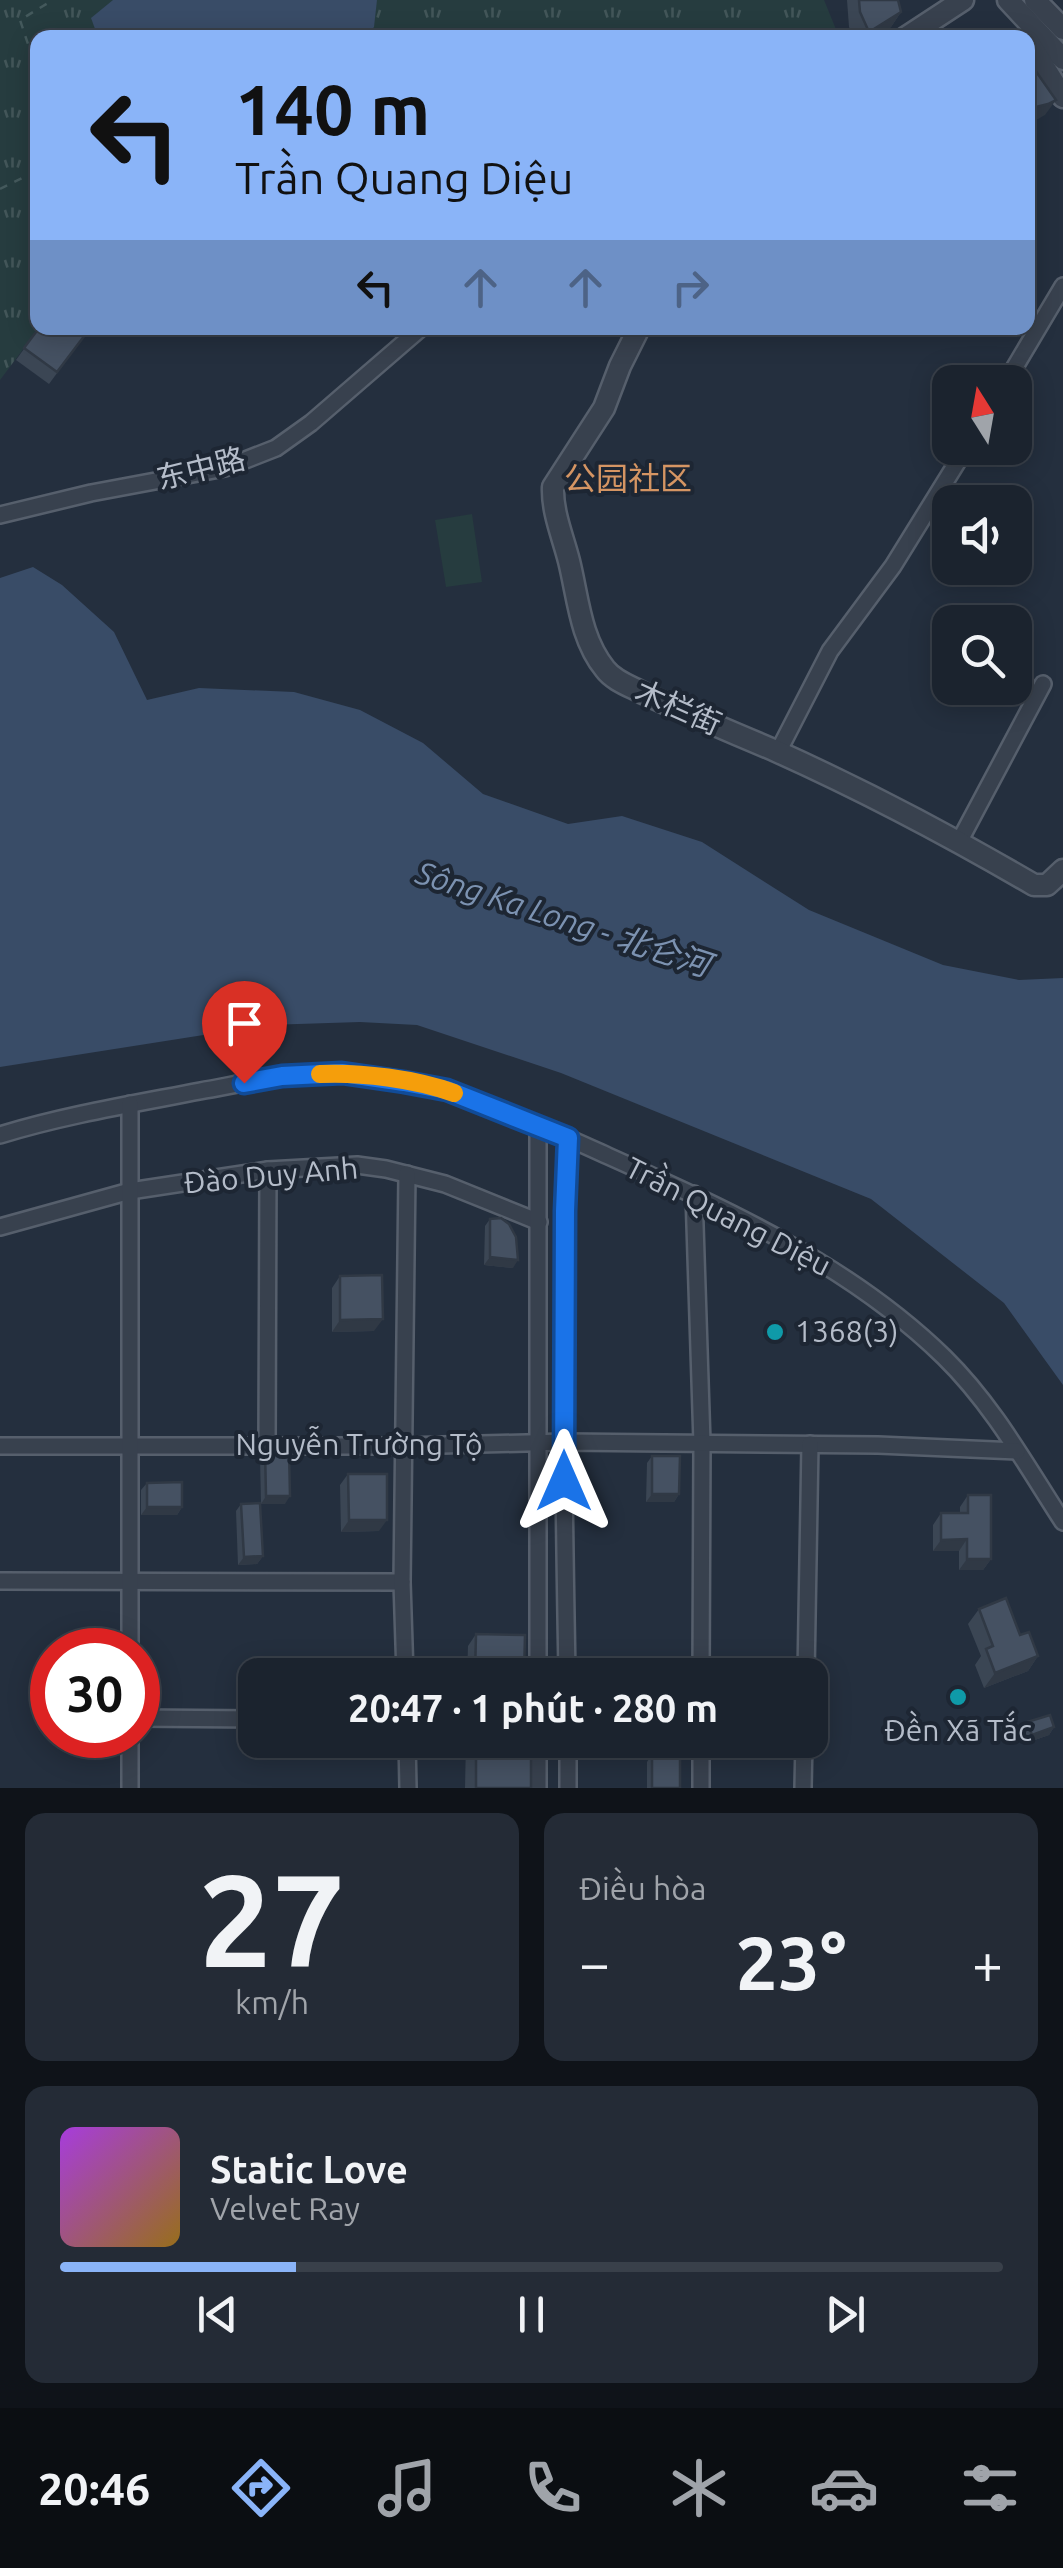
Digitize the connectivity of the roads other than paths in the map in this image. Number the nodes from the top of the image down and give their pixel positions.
1 (962, 0) edge
2 (1005, 0) edge
3 (1035, 0) edge
4 (1048, 0) edge
5 (1063, 10) edge
6 (917, 30) edge
7 (1021, 30) edge
8 (1034, 30) edge
9 (1063, 30) edge
10 (1035, 31) edge
11 (1035, 53) edge
12 (1063, 59) edge
13 (1063, 97) edge
14 (1063, 286) edge
15 (1035, 333) edge
16 (413, 335) edge
17 (636, 335) edge
18 (1034, 335) edge
19 (1016, 365) edge
20 (955, 465) edge
21 (0, 515) edge
22 (1043, 684) dead end
23 (778, 752) junction
24 (959, 842) junction
25 (1063, 870) edge
26 (130, 1104) junction
27 (538, 1125) junction
28 (0, 1135) edge
29 (568, 1138) junction
30 (268, 1170) junction
31 (407, 1174) junction
32 (130, 1190) junction
33 (694, 1194) junction
34 (539, 1222) junction
35 (0, 1227) edge
36 (538, 1442) junction
37 (564, 1442) junction
38 (702, 1443) junction
39 (810, 1444) junction
40 (0, 1446) edge
41 (130, 1446) junction
42 (266, 1446) junction
43 (403, 1446) junction
44 (1017, 1451) junction
45 (1063, 1522) edge
46 (0, 1581) edge
47 (130, 1582) junction
48 (402, 1582) junction
49 (130, 1628) edge
50 (404, 1658) edge
51 (538, 1658) edge
52 (567, 1658) edge
53 (701, 1658) edge
54 (806, 1658) edge
55 (160, 1718) edge
56 (238, 1719) edge
57 (130, 1758) edge
58 (407, 1758) edge
59 (538, 1758) edge
60 (568, 1758) edge
61 (701, 1758) edge
62 (804, 1758) edge
63 (130, 1788) edge
64 (408, 1788) edge
65 (538, 1788) edge
66 (568, 1788) edge
67 (701, 1788) edge
68 (804, 1788) edge

1 - 6 street
2 - 7 street
2 - 8 street
3 - 9 street
4 - 5 street
10 - 12 street
11 - 13 street
14 - 15 street
16 - 21 street, 东中路
17 - 23 street, 木栏街
18 - 19 street
20 - 23 street
22 - 24 street
23 - 24 street, 木栏街
24 - 25 street, 木栏街
26 - 27 street, Trần Quang Diệu
26 - 28 street, Trần Quang Diệu
26 - 32 street
27 - 29 street, Trần Quang Diệu
27 - 34 street
29 - 33 street, Trần Quang Diệu
29 - 37 street
30 - 31 street, Đào Duy Anh
30 - 32 street, Đào Duy Anh
30 - 42 street
31 - 34 street, Đào Duy Anh
31 - 43 street
32 - 35 street, Đào Duy Anh
32 - 41 street
33 - 38 street
33 - 44 street, Trần Quang Diệu
34 - 36 street
36 - 37 street, Nguyễn Trường Tộ
36 - 43 street, Nguyễn Trường Tộ
36 - 51 street
37 - 38 street, Nguyễn Trường Tộ
37 - 52 street
38 - 39 street, Nguyễn Trường Tộ
38 - 53 street
39 - 44 street, Nguyễn Trường Tộ
39 - 54 street
40 - 41 street, Nguyễn Trường Tộ
41 - 42 street, Nguyễn Trường Tộ
41 - 47 street
42 - 43 street, Nguyễn Trường Tộ
43 - 48 street
44 - 45 street, Trần Quang Diệu
46 - 47 street
47 - 48 street
47 - 49 street
48 - 50 street
55 - 56 street
57 - 63 street
58 - 64 street
59 - 65 street
60 - 66 street
61 - 67 street
62 - 68 street

